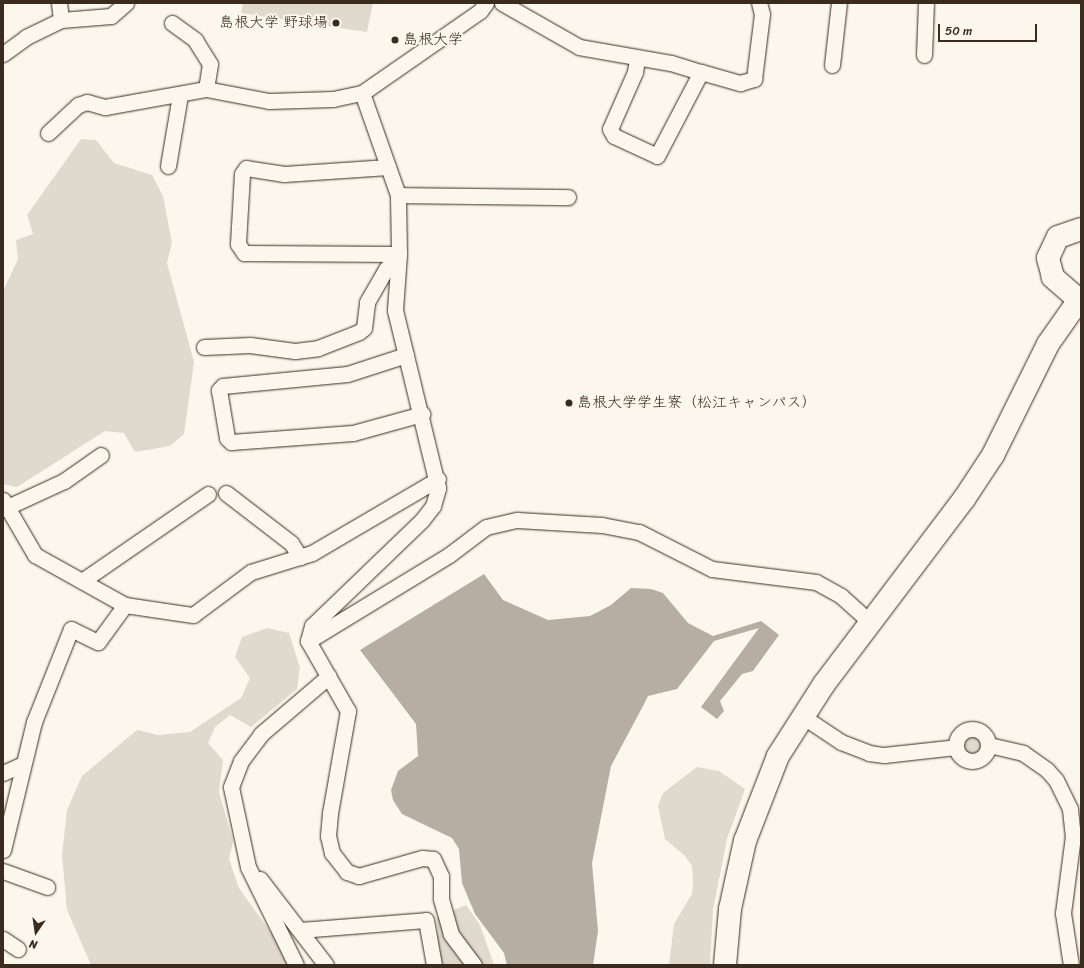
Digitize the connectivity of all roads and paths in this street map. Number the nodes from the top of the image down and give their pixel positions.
1 (59, 3) edge
2 (126, 3) edge
3 (486, 3) edge
4 (502, 3) edge
5 (759, 3) edge
6 (838, 3) edge
7 (926, 3) edge
8 (61, 20) junction
9 (172, 23) dead end
10 (3, 54) edge
11 (924, 55) dead end
12 (636, 58) junction
13 (832, 66) dead end
14 (701, 72) junction
15 (206, 89) junction
16 (362, 92) junction
17 (180, 95) junction
18 (48, 133) dead end
19 (168, 166) dead end
20 (388, 167) junction
21 (398, 195) junction
22 (568, 197) dead end
23 (1081, 229) edge
24 (399, 254) junction
25 (1080, 298) edge
26 (204, 347) dead end
27 (406, 354) junction
28 (422, 414) junction
29 (101, 456) dead end
30 (438, 479) junction
31 (208, 494) dead end
32 (226, 494) dead end
33 (4, 505) edge
34 (300, 557) junction
35 (82, 581) junction
36 (125, 605) junction
37 (871, 623) junction
38 (308, 641) junction
39 (329, 676) junction
40 (802, 716) junction
41 (989, 744) junction
42 (956, 747) junction
43 (21, 765) junction
44 (3, 773) edge
45 (3, 850) edge
46 (248, 867) junction
47 (3, 871) edge
48 (47, 887) dead end
49 (300, 930) junction
50 (3, 939) edge
51 (18, 949) dead end
52 (296, 965) edge
53 (326, 965) edge
54 (434, 965) edge
55 (474, 965) edge
56 (725, 965) edge
57 (1071, 965) edge

1 - 8 street
2 - 8 street
3 - 16 street
4 - 12 street
5 - 14 street
6 - 13 street
7 - 11 street
8 - 10 street
9 - 15 street
12 - 14 street
12 - 14 street
15 - 16 street
15 - 17 street
16 - 20 street
17 - 18 street
17 - 19 street
20 - 21 street
20 - 24 street
21 - 22 street
21 - 24 street
23 - 25 street
24 - 26 street
24 - 27 street
25 - 37 street
27 - 28 street
27 - 28 street
28 - 30 street
29 - 33 street
30 - 34 street
30 - 38 street
31 - 35 street
32 - 34 street
33 - 35 street
34 - 36 street
35 - 36 street
36 - 43 street
37 - 38 street
37 - 40 street
38 - 39 street
39 - 46 street
39 - 55 street
40 - 42 street
40 - 56 street
41 - 42 street
41 - 42 street
41 - 57 street
43 - 44 street
43 - 45 street
46 - 49 street
46 - 52 street
47 - 48 street
49 - 53 street
49 - 54 street
50 - 51 street

